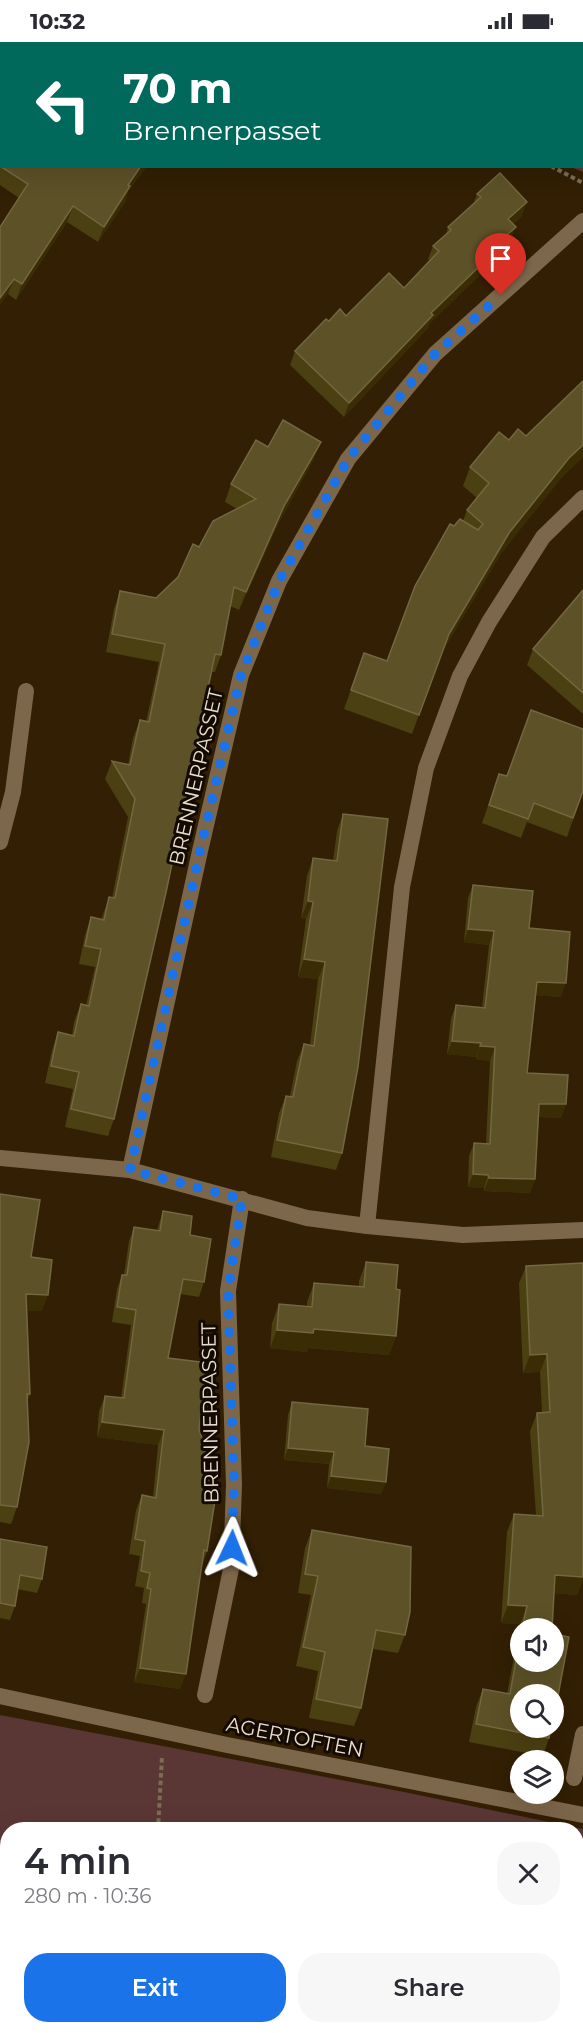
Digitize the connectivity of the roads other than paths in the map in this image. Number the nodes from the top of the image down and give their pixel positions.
1 (583, 221) edge
2 (583, 498) edge
3 (26, 692) dead end
4 (0, 842) edge
5 (0, 1158) edge
6 (130, 1170) junction
7 (242, 1199) junction
8 (367, 1226) junction
9 (583, 1230) edge
10 (205, 1695) dead end
11 (0, 1696) edge
12 (583, 1734) edge
13 (574, 1778) dead end
14 (583, 1815) edge

1 - 6 street, BRENNERPASSET
2 - 8 street
3 - 4 street
5 - 6 street
6 - 7 street
7 - 8 street
7 - 10 street, BRENNERPASSET
8 - 9 street
11 - 14 street, AGERTOFTEN
12 - 13 street

